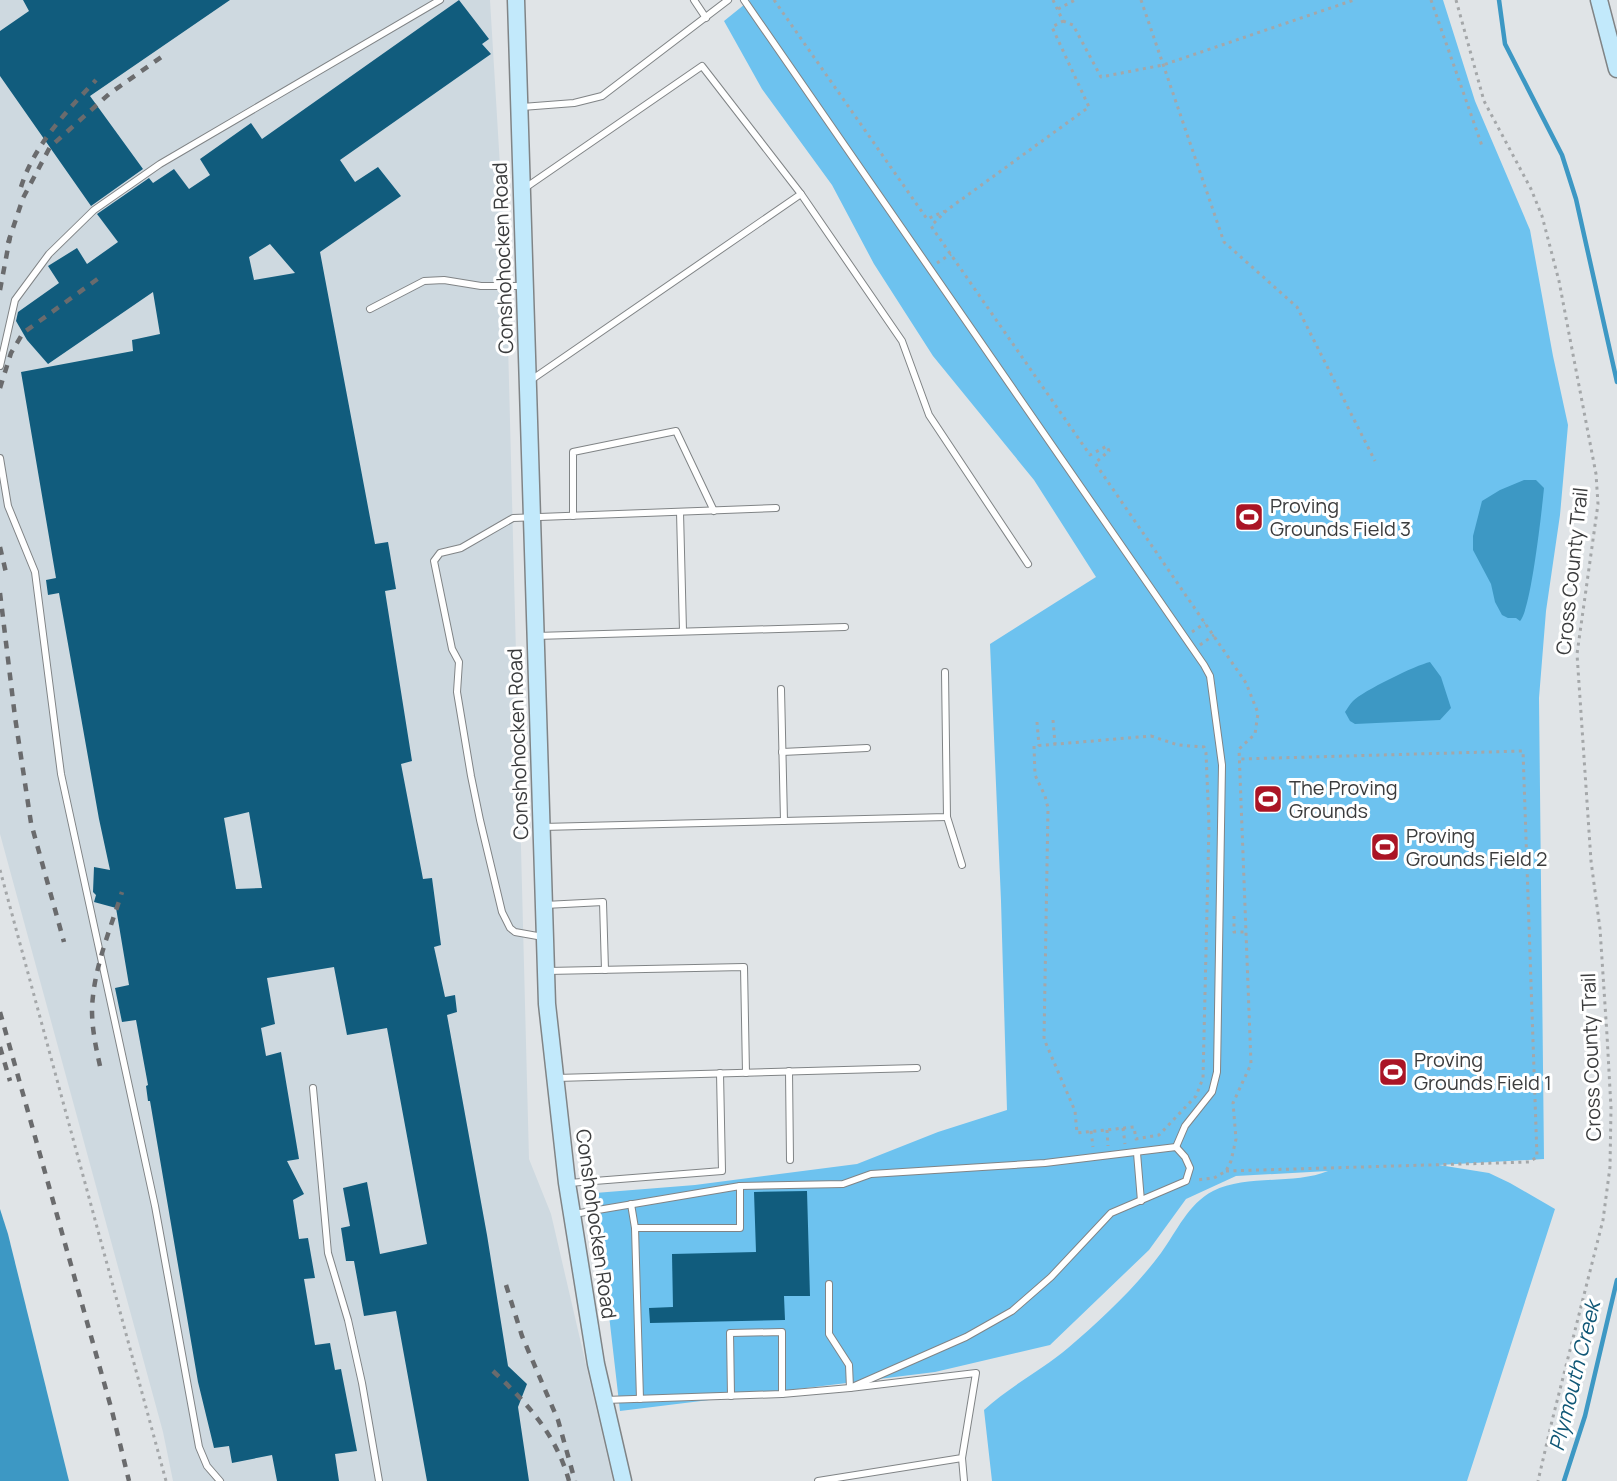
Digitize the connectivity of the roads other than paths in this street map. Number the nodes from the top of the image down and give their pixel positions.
1 (440, 0) edge
2 (516, 0) edge
3 (694, 0) edge
4 (728, 0) edge
5 (744, 0) edge
6 (1599, 0) edge
7 (706, 18) junction
8 (1617, 69) edge
9 (519, 107) junction
10 (522, 190) junction
11 (801, 194) junction
12 (524, 286) junction
13 (370, 309) dead end
14 (0, 366) edge
15 (528, 382) junction
16 (0, 458) edge
17 (776, 508) dead end
18 (714, 511) junction
19 (680, 512) junction
20 (573, 516) junction
21 (532, 518) junction
22 (1028, 564) dead end
23 (845, 627) dead end
24 (683, 632) junction
25 (536, 636) junction
26 (945, 672) dead end
27 (781, 689) dead end
28 (867, 748) dead end
29 (782, 752) junction
30 (947, 817) junction
31 (784, 821) junction
32 (542, 827) junction
33 (962, 865) dead end
34 (544, 905) junction
35 (545, 937) junction
36 (605, 970) junction
37 (546, 971) junction
38 (917, 1068) dead end
39 (789, 1071) junction
40 (720, 1073) junction
41 (746, 1073) junction
42 (555, 1078) junction
43 (313, 1088) dead end
44 (1176, 1147) junction
45 (1137, 1153) junction
46 (790, 1160) dead end
47 (567, 1183) junction
48 (740, 1186) junction
49 (1141, 1201) junction
50 (631, 1204) junction
51 (572, 1214) junction
52 (635, 1228) junction
53 (829, 1284) dead end
54 (850, 1388) junction
55 (782, 1394) junction
56 (731, 1396) junction
57 (640, 1399) junction
58 (605, 1400) junction
59 (962, 1458) junction
60 (220, 1481) edge
61 (379, 1481) edge
62 (622, 1481) edge
63 (818, 1481) edge
64 (964, 1481) edge

1 - 14 lane
2 - 9 main road, Conshohocken Road
3 - 7 lane
4 - 7 lane
5 - 44 lane
6 - 8 main road
7 - 9 lane
9 - 10 main road, Conshohocken Road
10 - 11 lane
10 - 12 main road, Conshohocken Road
11 - 15 lane
11 - 22 lane
12 - 13 lane
12 - 15 main road, Conshohocken Road
15 - 21 main road, Conshohocken Road
16 - 60 lane
17 - 18 lane
18 - 19 lane
18 - 20 lane
19 - 20 lane
19 - 24 lane
20 - 21 lane
21 - 25 main road, Conshohocken Road
21 - 35 lane
23 - 24 lane
24 - 25 lane
25 - 32 main road, Conshohocken Road
26 - 30 lane
27 - 29 lane
28 - 29 lane
29 - 31 lane
30 - 31 lane
30 - 33 lane
31 - 32 lane
32 - 34 main road, Conshohocken Road
34 - 35 main road, Conshohocken Road
34 - 36 lane
35 - 37 main road, Conshohocken Road
36 - 37 lane
36 - 41 lane
37 - 42 main road, Conshohocken Road
38 - 39 lane
39 - 41 lane
39 - 46 lane
40 - 41 lane
40 - 42 lane
40 - 47 lane
42 - 47 main road, Conshohocken Road
43 - 61 lane
44 - 45 lane
44 - 49 lane
45 - 48 lane
45 - 49 lane
47 - 51 main road, Conshohocken Road
48 - 50 lane
48 - 52 lane
49 - 54 lane
50 - 51 lane
50 - 52 lane
51 - 58 main road, Conshohocken Road
52 - 57 lane
53 - 54 lane
54 - 55 lane
54 - 59 lane
55 - 56 lane
55 - 56 lane
56 - 57 lane
57 - 58 lane
58 - 62 main road, Conshohocken Road
59 - 63 lane
59 - 64 lane

